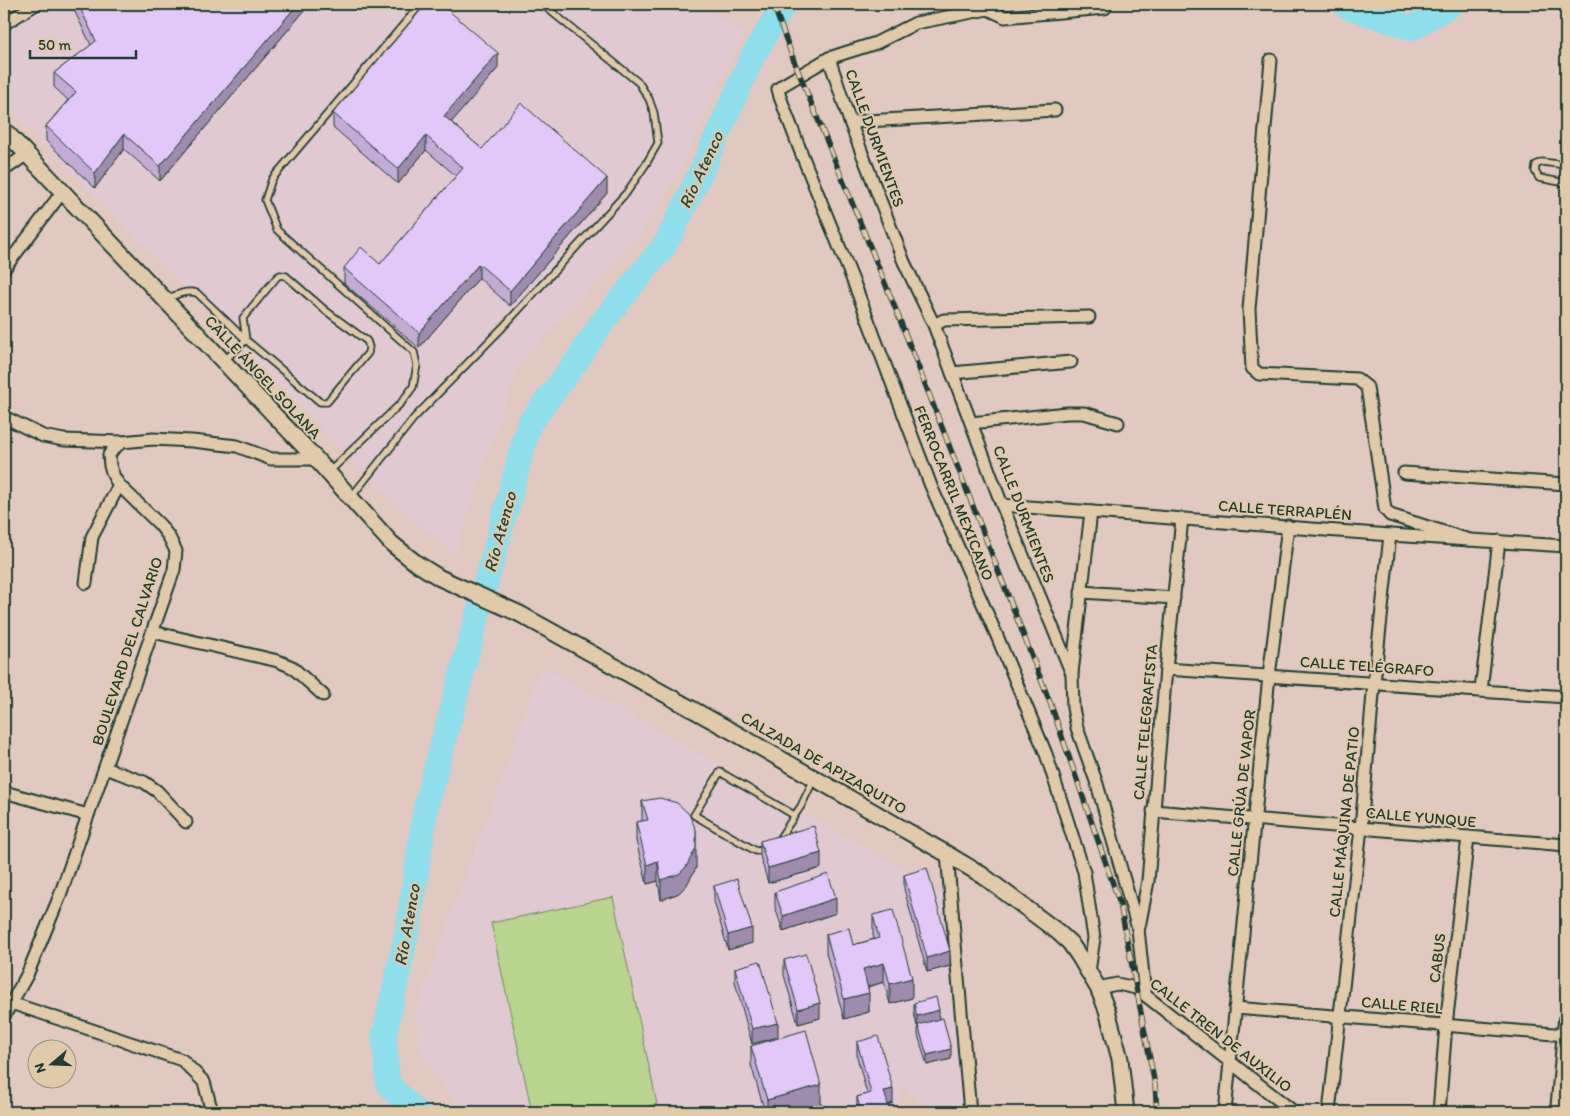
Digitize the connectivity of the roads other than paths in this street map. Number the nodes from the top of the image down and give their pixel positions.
1 (36, 4) edge
2 (421, 4) edge
3 (542, 4) edge
4 (989, 6) edge
5 (1079, 7) edge
6 (1105, 8) dead end
7 (4, 24) edge
8 (829, 58) junction
9 (1271, 60) dead end
10 (1055, 110) dead end
11 (850, 122) junction
12 (4, 130) edge
13 (27, 154) junction
14 (1566, 165) edge
15 (4, 170) edge
16 (1566, 173) edge
17 (1564, 183) edge
18 (63, 191) junction
19 (4, 269) edge
20 (166, 299) junction
21 (1090, 317) dead end
22 (934, 325) junction
23 (246, 340) junction
24 (224, 361) junction
25 (1071, 362) dead end
26 (952, 373) junction
27 (4, 417) edge
28 (971, 423) junction
29 (1118, 423) dead end
30 (122, 442) junction
31 (316, 459) junction
32 (328, 473) junction
33 (1404, 473) dead end
34 (1566, 484) edge
35 (119, 485) junction
36 (351, 498) junction
37 (1002, 505) junction
38 (1091, 512) junction
39 (1182, 519) junction
40 (1288, 526) junction
41 (1390, 535) junction
42 (1469, 540) junction
43 (1499, 541) junction
44 (1566, 546) edge
45 (86, 583) dead end
46 (1082, 592) junction
47 (1174, 598) junction
48 (520, 614) joint
49 (153, 632) junction
50 (1166, 669) junction
51 (1072, 674) junction
52 (1269, 676) junction
53 (1374, 683) junction
54 (1481, 690) junction
55 (323, 696) dead end
56 (1566, 697) edge
57 (105, 768) junction
58 (814, 778) junction
59 (4, 792) edge
60 (1153, 811) junction
61 (88, 815) junction
62 (794, 815) junction
63 (1256, 820) junction
64 (186, 822) dead end
65 (1361, 828) junction
66 (1468, 837) junction
67 (1566, 845) edge
68 (947, 854) junction
69 (1138, 929) junction
70 (1089, 972) junction
71 (1098, 988) junction
72 (1145, 994) junction
73 (11, 1004) junction
74 (1235, 1008) junction
75 (4, 1016) edge
76 (1340, 1017) junction
77 (1566, 1020) edge
78 (1446, 1025) junction
79 (1566, 1035) edge
80 (1231, 1063) junction
81 (212, 1112) edge
82 (970, 1112) edge
83 (1126, 1112) edge
84 (1225, 1112) edge
85 (1294, 1112) edge
86 (1330, 1112) edge
87 (1438, 1112) edge
88 (1558, 1112) edge

1 - 7 street
2 - 32 lane
3 - 36 lane
4 - 5 street
4 - 8 street
5 - 6 street
8 - 11 street, CALLE DURMIENTES
8 - 70 street, FERROCARRIL MEXICANO
9 - 42 street
10 - 11 street
11 - 22 street, CALLE DURMIENTES
12 - 13 main road, CALLE ÁNGEL SOLANA
13 - 15 street
13 - 18 main road, CALLE ÁNGEL SOLANA
14 - 17 lane
16 - 17 lane
18 - 19 street
18 - 20 main road, CALLE ÁNGEL SOLANA
20 - 23 lane
20 - 24 main road, CALLE ÁNGEL SOLANA
21 - 22 street
22 - 26 street, CALLE DURMIENTES
23 - 23 lane
23 - 24 lane
24 - 31 main road, CALLE ÁNGEL SOLANA
25 - 26 street
26 - 28 street, CALLE DURMIENTES
27 - 30 street
28 - 29 street
28 - 37 street, CALLE DURMIENTES
30 - 31 street
30 - 35 street, BOULEVARD DEL CALVARIO
31 - 32 main road, CALLE ÁNGEL SOLANA
32 - 36 main road, CALLE ÁNGEL SOLANA
33 - 34 street
35 - 45 street
35 - 49 street, BOULEVARD DEL CALVARIO
36 - 48 main road, CALLE ÁNGEL SOLANA
37 - 38 street, CALLE TERRAPLÉN
37 - 51 street, CALLE DURMIENTES
38 - 39 street, CALLE TERRAPLÉN
38 - 46 street
39 - 40 street, CALLE TERRAPLÉN
39 - 47 street, CALLE TELEGRAFISTA
40 - 41 street, CALLE TERRAPLÉN
40 - 52 street, CALLE GRÚA DE VAPOR
41 - 42 street, CALLE TERRAPLÉN
41 - 53 street, CALLE MÁQUINA DE PATIO
42 - 43 street, CALLE TERRAPLÉN
43 - 44 street, CALLE TERRAPLÉN
43 - 54 street
46 - 47 street
46 - 51 street
47 - 50 street, CALLE TELEGRAFISTA
48 - 58 main road, CALZADA DE APIZAQUITO
49 - 55 street
49 - 57 street, BOULEVARD DEL CALVARIO
50 - 52 street, CALLE TELÉGRAFO
50 - 60 street, CALLE TELEGRAFISTA
51 - 69 street, CALLE DURMIENTES
52 - 53 street, CALLE TELÉGRAFO
52 - 63 street, CALLE GRÚA DE VAPOR
53 - 54 street, CALLE TELÉGRAFO
53 - 65 street, CALLE MÁQUINA DE PATIO
54 - 56 street, CALLE TELÉGRAFO
57 - 61 street, BOULEVARD DEL CALVARIO
57 - 64 street
58 - 62 lane
58 - 68 main road, CALZADA DE APIZAQUITO
59 - 61 street
60 - 63 street, CALLE YUNQUE
60 - 69 street, CALLE TELEGRAFISTA
61 - 73 street, BOULEVARD DEL CALVARIO
62 - 62 lane
63 - 65 street, CALLE YUNQUE
63 - 74 street, CALLE GRÚA DE VAPOR
65 - 66 street, CALLE YUNQUE
65 - 76 street, CALLE MÁQUINA DE PATIO
66 - 67 street, CALLE YUNQUE
66 - 78 street, CABUS
68 - 70 main road, CALZADA DE APIZAQUITO
68 - 82 street
69 - 72 street, CALLE DURMIENTES
70 - 71 main road, CALZADA DE APIZAQUITO
71 - 72 street, CALLE TREN DE AUXILIO
71 - 83 main road, CALZADA DE APIZAQUITO
72 - 80 street, CALLE TREN DE AUXILIO
73 - 75 street, BOULEVARD DEL CALVARIO
73 - 81 street
74 - 76 street, CALLE RIEL
74 - 80 street, CALLE GRÚA DE VAPOR
76 - 78 street, CALLE RIEL
76 - 86 street, CALLE MÁQUINA DE PATIO
77 - 79 street
78 - 79 street, CALLE RIEL
78 - 87 street, CABUS
79 - 88 street
80 - 84 street, CALLE GRÚA DE VAPOR
80 - 85 street, CALLE TREN DE AUXILIO

